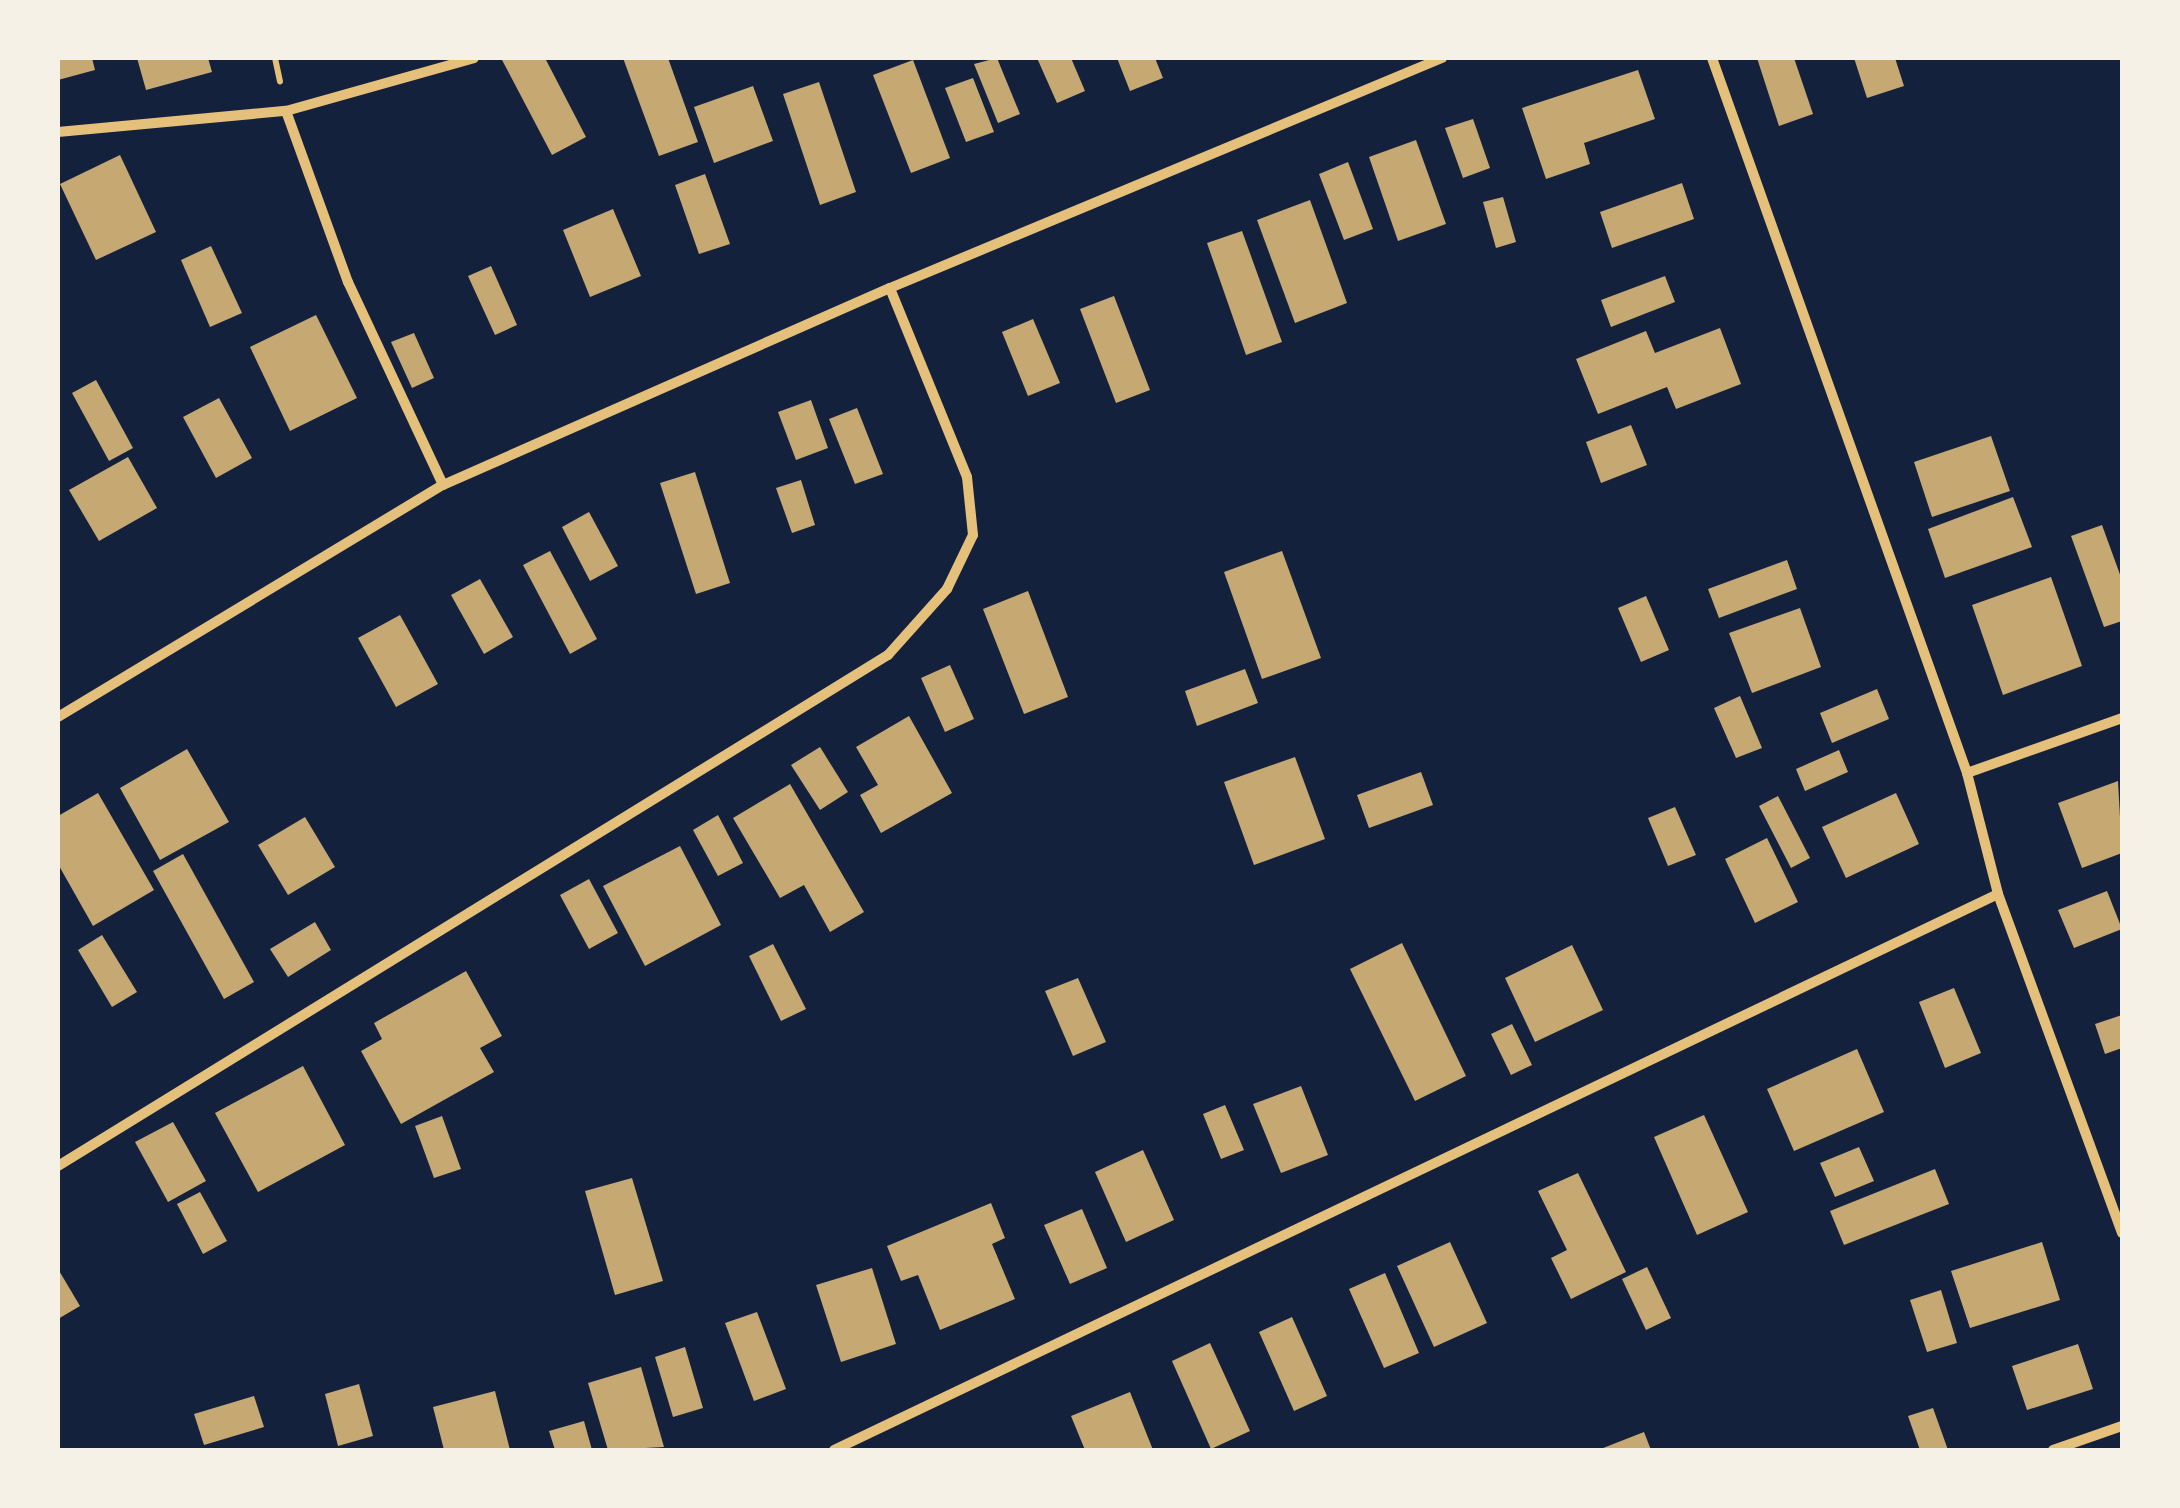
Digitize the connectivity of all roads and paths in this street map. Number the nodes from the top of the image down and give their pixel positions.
1 (474, 58) edge
2 (1442, 58) edge
3 (1712, 58) edge
4 (286, 112) junction
5 (58, 132) edge
6 (890, 288) junction
7 (442, 484) junction
8 (58, 717) edge
9 (2122, 718) edge
10 (1967, 774) junction
11 (1998, 894) junction
12 (58, 1166) edge
13 (2122, 1232) edge
14 (2122, 1426) edge
15 (834, 1450) edge
16 (2053, 1450) edge

1 - 4 street
2 - 6 street
3 - 10 street
4 - 5 street
4 - 7 street
6 - 7 street
6 - 12 street
7 - 8 street
9 - 10 street
10 - 11 street
11 - 13 street
11 - 15 street
14 - 16 street

